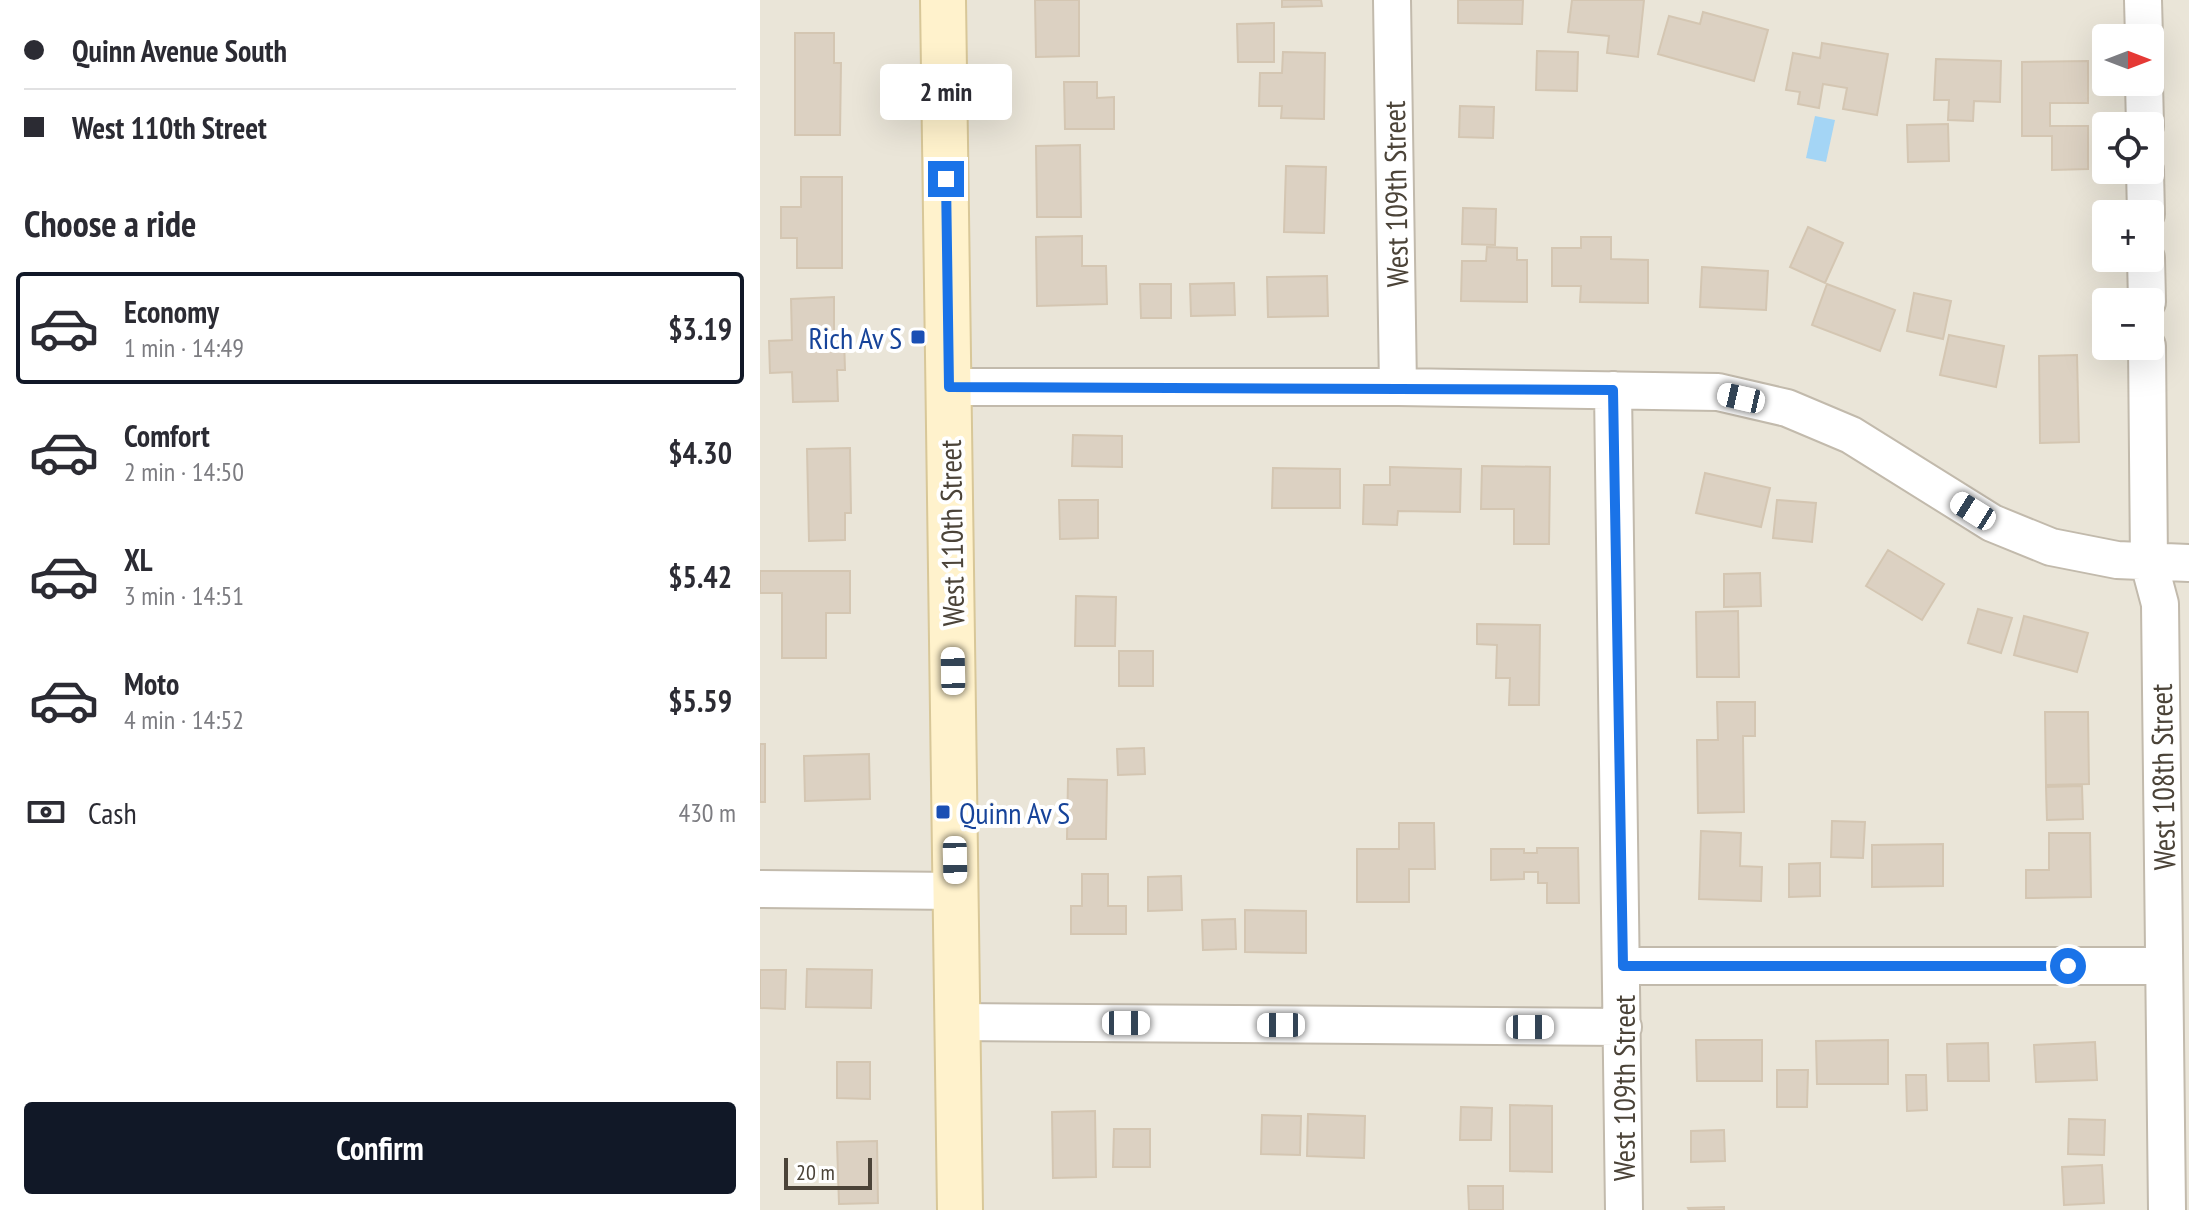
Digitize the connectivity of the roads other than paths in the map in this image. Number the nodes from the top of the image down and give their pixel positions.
1 (943, 0) edge
2 (1392, 0) edge
3 (2143, 0) edge
4 (2144, 24) edge
5 (2147, 360) edge
6 (949, 387) junction
7 (1398, 387) junction
8 (1613, 390) junction
9 (2149, 563) junction
10 (2189, 563) edge
11 (760, 889) edge
12 (956, 891) junction
13 (1623, 966) junction
14 (2164, 966) junction
15 (957, 1022) junction
16 (1623, 1027) junction
17 (960, 1210) edge
18 (1624, 1210) edge
19 (2167, 1210) edge

1 - 6 street, West 110th Street
2 - 7 street, West 109th Street
3 - 4 street
5 - 9 street, West 108th Street
6 - 7 street
6 - 12 street, West 110th Street
7 - 8 street
8 - 9 street
8 - 13 street, West 109th Street
9 - 10 street
9 - 14 street, West 108th Street
11 - 12 street
12 - 15 street, West 110th Street
13 - 14 street
13 - 16 street, West 109th Street
14 - 19 street, West 108th Street
15 - 16 street
15 - 17 street, West 110th Street
16 - 18 street, West 109th Street

